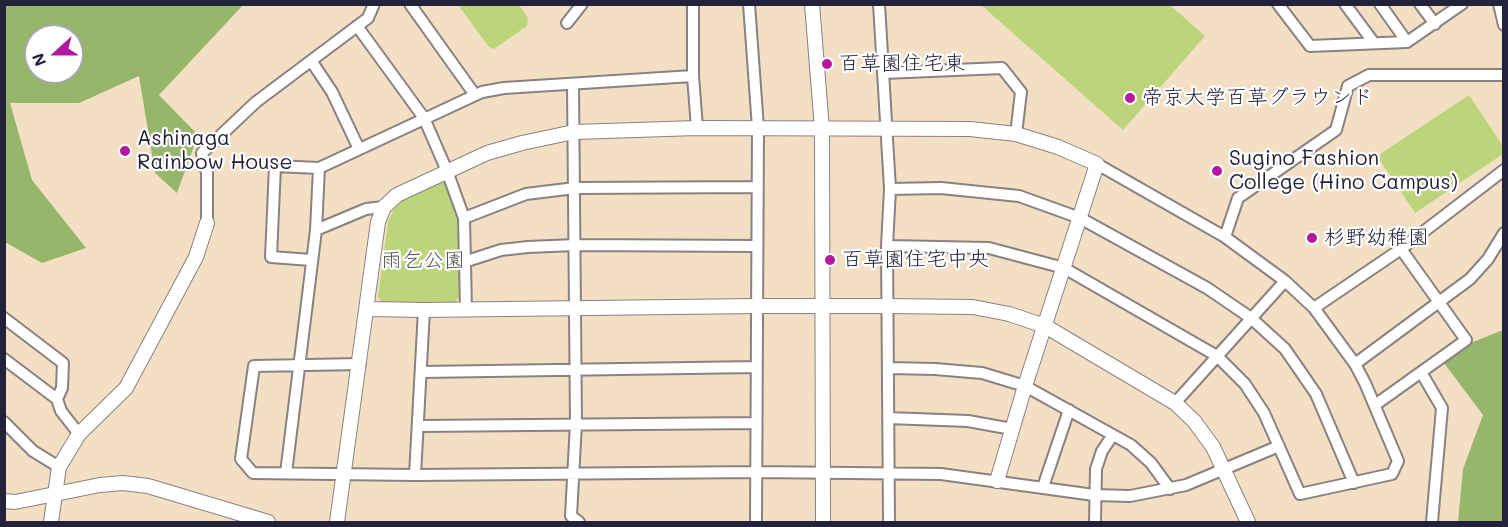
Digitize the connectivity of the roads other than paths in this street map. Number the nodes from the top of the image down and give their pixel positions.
1 (374, 4) edge
2 (410, 4) edge
3 (582, 4) edge
4 (693, 4) edge
5 (749, 4) edge
6 (812, 4) edge
7 (879, 4) edge
8 (1278, 4) edge
9 (1345, 4) edge
10 (1380, 4) edge
11 (1420, 4) edge
12 (1462, 4) edge
13 (1499, 4) edge
14 (567, 23) dead end
15 (1435, 24) junction
16 (1503, 25) edge
17 (357, 26) junction
18 (1407, 42) junction
19 (1374, 43) junction
20 (312, 62) junction
21 (884, 73) junction
22 (1503, 75) edge
23 (693, 76) junction
24 (573, 84) junction
25 (475, 95) junction
26 (424, 118) junction
27 (697, 128) junction
28 (758, 128) junction
29 (887, 128) junction
30 (822, 129) junction
31 (574, 132) junction
32 (1016, 134) junction
33 (359, 149) junction
34 (1097, 164) junction
35 (319, 168) junction
36 (1503, 170) edge
37 (447, 171) junction
38 (757, 187) junction
39 (575, 188) junction
40 (890, 189) junction
41 (384, 207) junction
42 (465, 218) junction
43 (1080, 218) junction
44 (207, 223) joint
45 (315, 230) junction
46 (1503, 233) edge
47 (1225, 237) junction
48 (575, 245) junction
49 (757, 246) junction
50 (887, 246) junction
51 (1401, 249) junction
52 (311, 260) junction
53 (466, 261) junction
54 (1064, 268) junction
55 (1285, 281) junction
56 (1438, 302) junction
57 (757, 306) junction
58 (887, 306) junction
59 (822, 307) junction
60 (576, 308) junction
61 (1314, 308) junction
62 (367, 309) junction
63 (466, 309) junction
64 (424, 310) junction
65 (4, 318) edge
66 (1251, 318) junction
67 (1045, 326) junction
68 (1217, 356) junction
69 (4, 359) edge
70 (360, 364) junction
71 (1355, 364) junction
72 (299, 365) junction
73 (756, 367) junction
74 (889, 368) junction
75 (576, 371) junction
76 (422, 372) junction
77 (1421, 372) junction
78 (1025, 386) junction
79 (57, 399) junction
80 (1175, 403) junction
81 (1375, 405) junction
82 (1069, 410) junction
83 (888, 418) junction
84 (4, 422) edge
85 (576, 423) junction
86 (756, 423) junction
87 (418, 426) junction
88 (1012, 429) junction
89 (79, 434) junction
90 (1113, 435) junction
91 (1279, 446) junction
92 (59, 468) junction
93 (1225, 470) junction
94 (757, 472) junction
95 (286, 473) junction
96 (822, 473) junction
97 (888, 473) junction
98 (343, 474) junction
99 (573, 474) junction
100 (415, 475) junction
101 (997, 481) junction
102 (1354, 483) junction
103 (1043, 487) junction
104 (1170, 489) junction
105 (56, 495) junction
106 (1094, 495) junction
107 (4, 501) edge
108 (51, 522) edge
109 (268, 522) edge
110 (337, 522) edge
111 (579, 522) edge
112 (756, 522) edge
113 (823, 522) edge
114 (889, 522) edge
115 (1095, 522) edge
116 (1248, 522) edge
117 (1432, 522) edge

1 - 17 street
2 - 25 street
3 - 14 street
4 - 23 street
5 - 28 street
6 - 30 street
7 - 21 street
8 - 19 street
9 - 19 street
10 - 18 street
11 - 15 street
12 - 15 street
13 - 16 street
15 - 18 street
17 - 20 street
17 - 26 street
18 - 19 street
20 - 33 street
20 - 44 street
21 - 29 street
21 - 32 street
22 - 47 street
23 - 24 street
23 - 27 street
24 - 25 street
24 - 31 street
25 - 26 street
26 - 33 street
26 - 37 street
27 - 28 street
27 - 31 street
28 - 30 street
28 - 38 street
29 - 30 street
29 - 32 street
29 - 40 street
30 - 59 street
31 - 37 street
31 - 39 street
32 - 34 street
33 - 35 street
34 - 43 street
34 - 47 street
35 - 45 street
35 - 52 street
36 - 51 street
37 - 41 street
37 - 42 street
38 - 39 street
38 - 49 street
39 - 42 street
39 - 48 street
40 - 43 street
40 - 50 street
41 - 45 street
41 - 62 street
42 - 53 street
43 - 54 street
43 - 66 street
44 - 89 street
45 - 52 street
46 - 56 street
47 - 55 street
48 - 49 street
48 - 53 street
48 - 60 street
49 - 57 street
50 - 54 street
50 - 58 street
51 - 56 street
51 - 61 street
52 - 72 street
53 - 63 street
54 - 67 street
54 - 68 street
55 - 61 street
55 - 66 street
56 - 71 street
56 - 77 street
57 - 59 street
57 - 60 street
57 - 73 street
58 - 59 street
58 - 67 street
58 - 74 street
59 - 96 street
60 - 63 street
60 - 75 street
61 - 71 street
62 - 64 street
62 - 70 street
63 - 64 street
64 - 76 street
65 - 79 street
66 - 68 street
66 - 102 street
67 - 78 street
67 - 80 street
68 - 80 street
68 - 91 street
69 - 79 street
70 - 72 street
70 - 98 street
71 - 81 street
72 - 95 street
72 - 95 street
73 - 75 street
73 - 86 street
74 - 78 street
74 - 83 street
75 - 76 street
75 - 85 street
76 - 87 street
77 - 81 street
77 - 117 street
78 - 82 street
78 - 88 street
79 - 89 street
80 - 93 street
81 - 102 street
82 - 90 street
82 - 103 street
83 - 88 street
83 - 97 street
84 - 92 street
85 - 86 street
85 - 87 street
85 - 99 street
86 - 94 street
87 - 100 street
88 - 101 street
89 - 92 street
90 - 104 street
90 - 106 street
91 - 93 street
91 - 102 street
92 - 105 street
93 - 104 street
93 - 116 street
94 - 96 street
94 - 99 street
94 - 112 street
95 - 98 street
96 - 97 street
96 - 113 street
97 - 101 street
97 - 114 street
98 - 100 street
98 - 110 street
99 - 100 street
99 - 111 street
101 - 103 street
103 - 106 street
104 - 106 street
105 - 107 street
105 - 108 street
105 - 109 street
106 - 115 street

